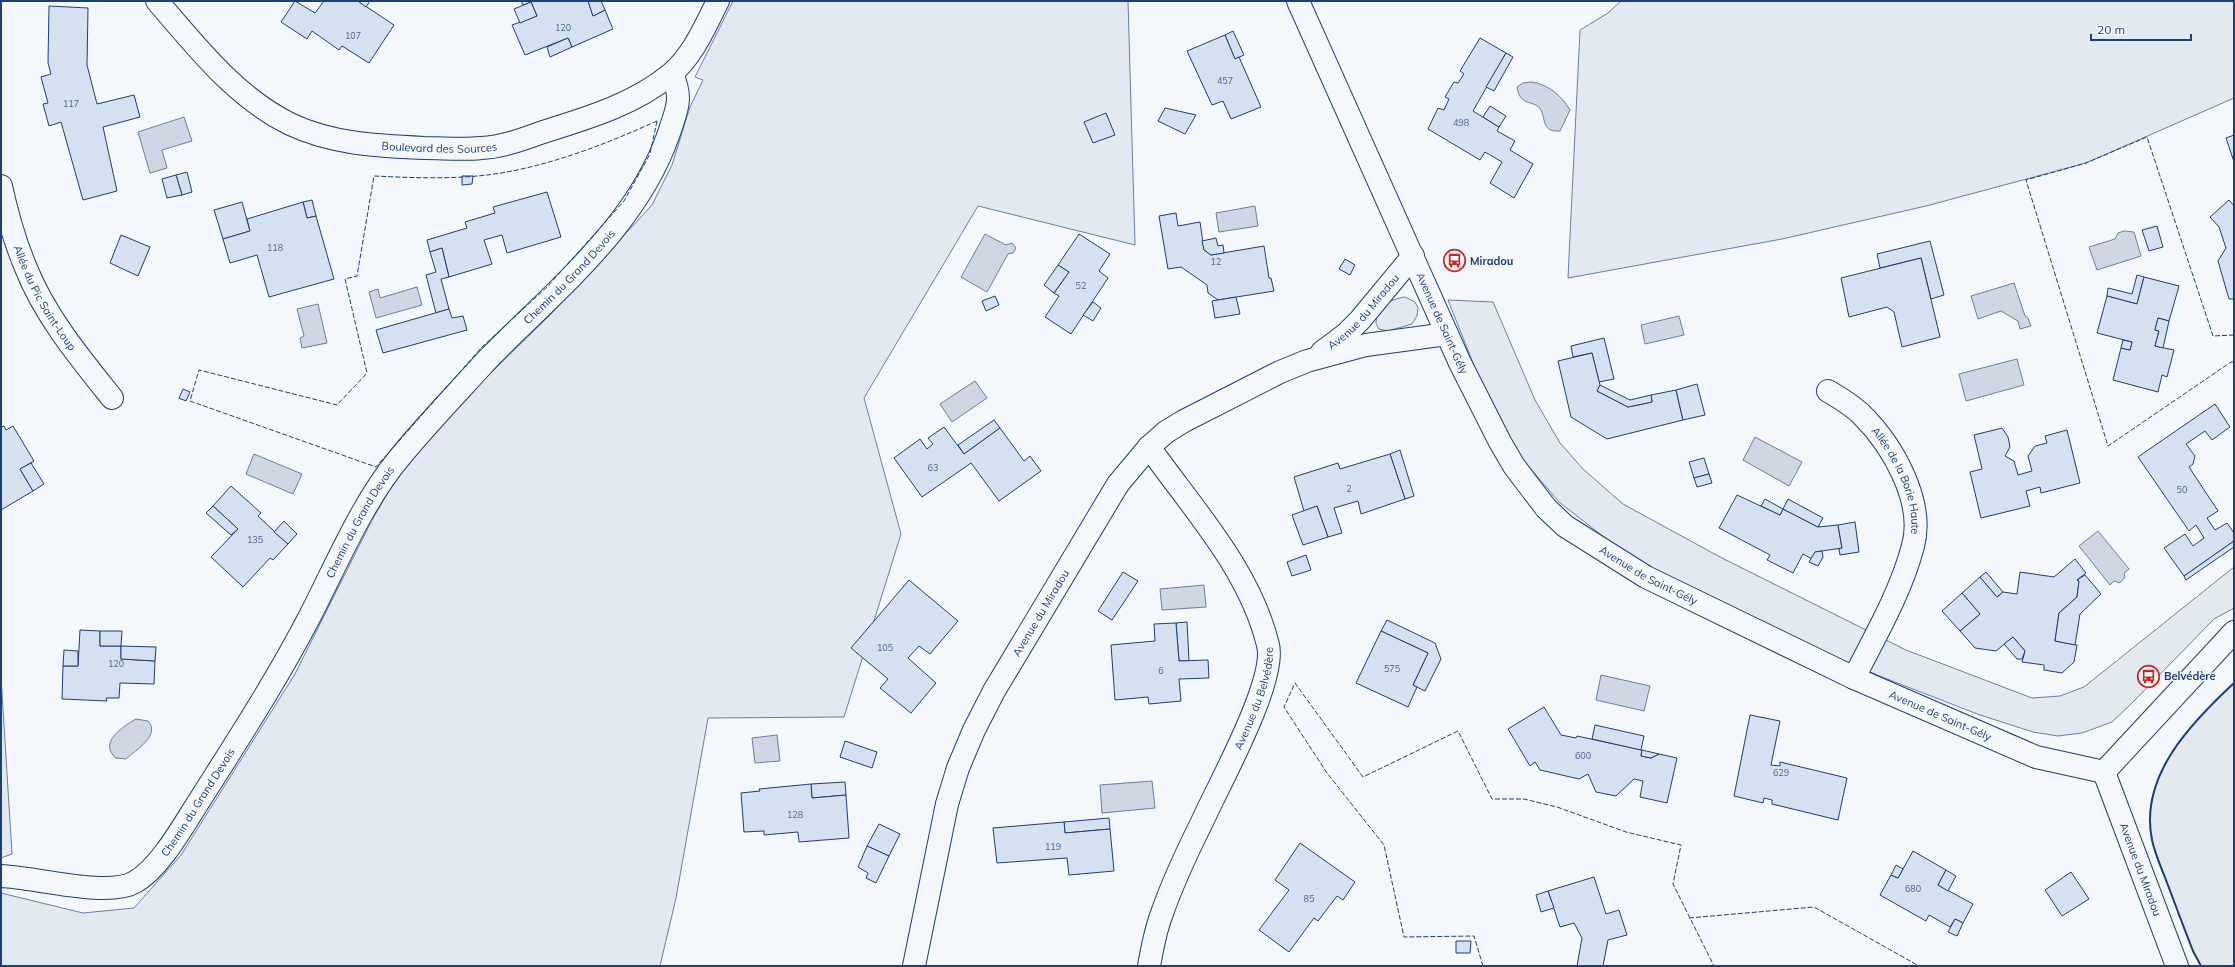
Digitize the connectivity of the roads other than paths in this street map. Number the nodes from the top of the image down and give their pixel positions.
1 (157, 1) edge
2 (718, 1) edge
3 (1298, 1) edge
4 (672, 74) junction
5 (1, 186) edge
6 (1413, 256) junction
7 (1447, 334) junction
8 (1307, 361) junction
9 (1828, 391) dead end
10 (112, 398) dead end
11 (1148, 447) junction
12 (2234, 632) edge
13 (1854, 678) junction
14 (2104, 772) junction
15 (1, 876) edge
16 (914, 966) edge
17 (1148, 966) edge
18 (2178, 966) edge

1 - 4 street, Boulevard des Sources
2 - 4 street, Boulevard des Sources
3 - 6 street, Avenue de Saint-Gély
4 - 15 street, Chemin du Grand Devois
5 - 10 street, Allée du Pic Saint-Loup
6 - 7 street, Avenue de Saint-Gély
6 - 8 street, Avenue du Miradou
7 - 8 street, Avenue du Miradou
7 - 13 street, Avenue de Saint-Gély
8 - 11 street, Avenue du Miradou
9 - 13 street, Allée de la Borie Haute
11 - 16 street, Avenue du Miradou
11 - 17 street, Avenue du Belvédère
12 - 14 street
13 - 14 street, Avenue de Saint-Gély
14 - 18 street, Avenue du Miradou

